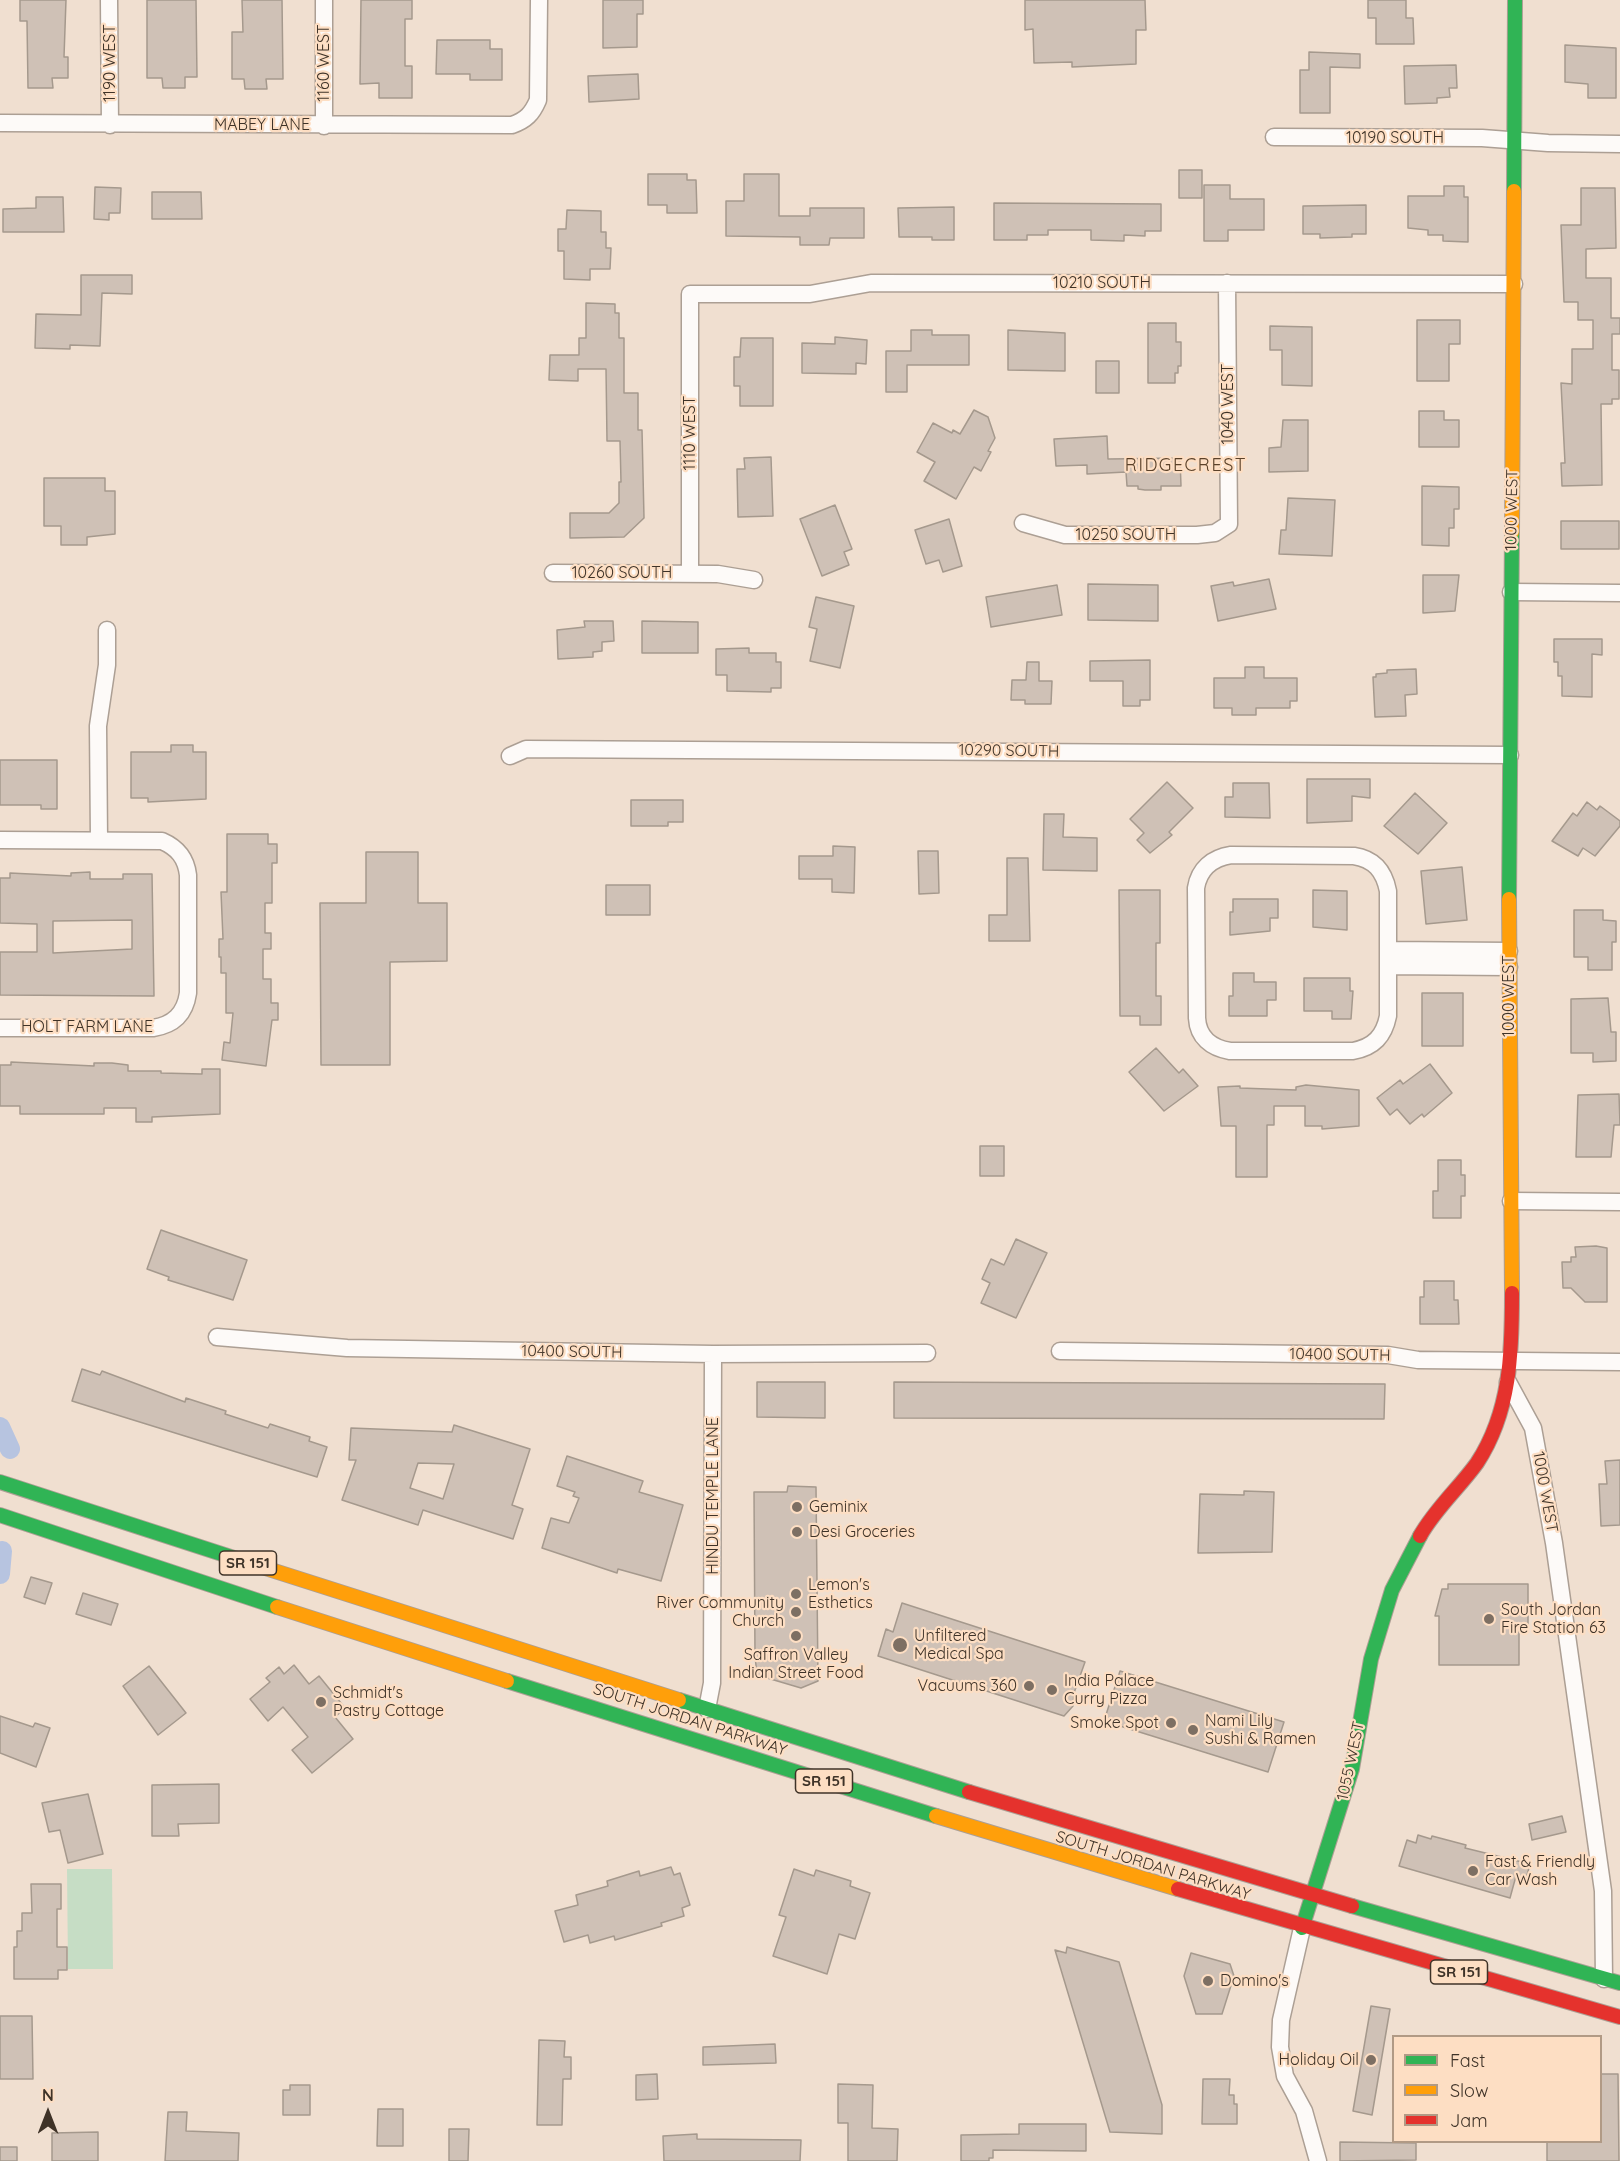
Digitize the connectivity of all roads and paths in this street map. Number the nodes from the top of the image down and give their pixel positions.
1 (109, 0) edge
2 (324, 0) edge
3 (539, 0) edge
4 (1515, 0) edge
5 (0, 123) edge
6 (110, 125) junction
7 (324, 126) junction
8 (1274, 137) dead end
9 (1515, 141) junction
10 (1620, 144) edge
11 (1227, 284) junction
12 (1514, 284) junction
13 (690, 294) joint
14 (1023, 523) dead end
15 (1229, 524) joint
16 (553, 573) dead end
17 (690, 573) junction
18 (754, 580) dead end
19 (1511, 592) junction
20 (1620, 593) edge
21 (107, 630) dead end
22 (1510, 755) junction
23 (510, 756) dead end
24 (0, 840) edge
25 (99, 840) junction
26 (1388, 958) junction
27 (1509, 959) junction
28 (0, 1028) edge
29 (1511, 1201) junction
30 (1620, 1202) edge
31 (217, 1337) dead end
32 (1060, 1351) dead end
33 (927, 1353) dead end
34 (713, 1354) junction
35 (1512, 1359) junction
36 (1620, 1362) edge
37 (1508, 1382) junction
38 (0, 1482) edge
39 (0, 1515) edge
40 (707, 1709) junction
41 (901, 1789) junction
42 (1313, 1894) junction
43 (1302, 1928) junction
44 (1613, 1981) edge
45 (1618, 2017) edge
46 (1318, 2161) edge

1 - 6 street, 1190 WEST
2 - 7 street, 1160 WEST
3 - 7 street, MABEY LANE
4 - 9 main road, 1000 WEST
5 - 6 street, MABEY LANE
6 - 7 street, MABEY LANE
8 - 9 street, 10190 SOUTH
9 - 10 street, 10190 SOUTH
9 - 12 main road, 1000 WEST
11 - 12 street, 10210 SOUTH
11 - 13 street, 10210 SOUTH
11 - 15 street, 1040 WEST
12 - 19 main road, 1000 WEST
13 - 17 street, 1110 WEST
14 - 15 street, 10250 SOUTH
16 - 17 street, 10260 SOUTH
17 - 18 street, 10260 SOUTH
19 - 20 street
19 - 22 main road, 1000 WEST
21 - 25 street
22 - 23 street, 10290 SOUTH
22 - 27 main road, 1000 WEST
24 - 25 street
25 - 28 street, HOLT FARM LANE
26 - 26 street
26 - 27 street
27 - 29 main road, 1000 WEST
29 - 30 street
29 - 35 main road, 1000 WEST
31 - 34 street, 10400 SOUTH
32 - 35 street, 10400 SOUTH
33 - 34 street, 10400 SOUTH
34 - 40 street, HINDU TEMPLE LANE
35 - 36 street, 10400 SOUTH
35 - 37 main road, 1000 WEST
37 - 42 main road, 1055 WEST
37 - 44 street, 1000 WEST
38 - 40 main road, SOUTH JORDAN PARKWAY / SR 151
39 - 41 main road, SOUTH JORDAN PARKWAY / SR 151
40 - 41 main road, SOUTH JORDAN PARKWAY / SR 151
41 - 42 main road, SOUTH JORDAN PARKWAY / SR 151
41 - 43 main road, SOUTH JORDAN PARKWAY / SR 151
42 - 43 main road, 1055 WEST
42 - 44 main road, SOUTH JORDAN PARKWAY / SR 151
43 - 45 main road, SOUTH JORDAN PARKWAY / SR 151
43 - 46 street, 1055 WEST

